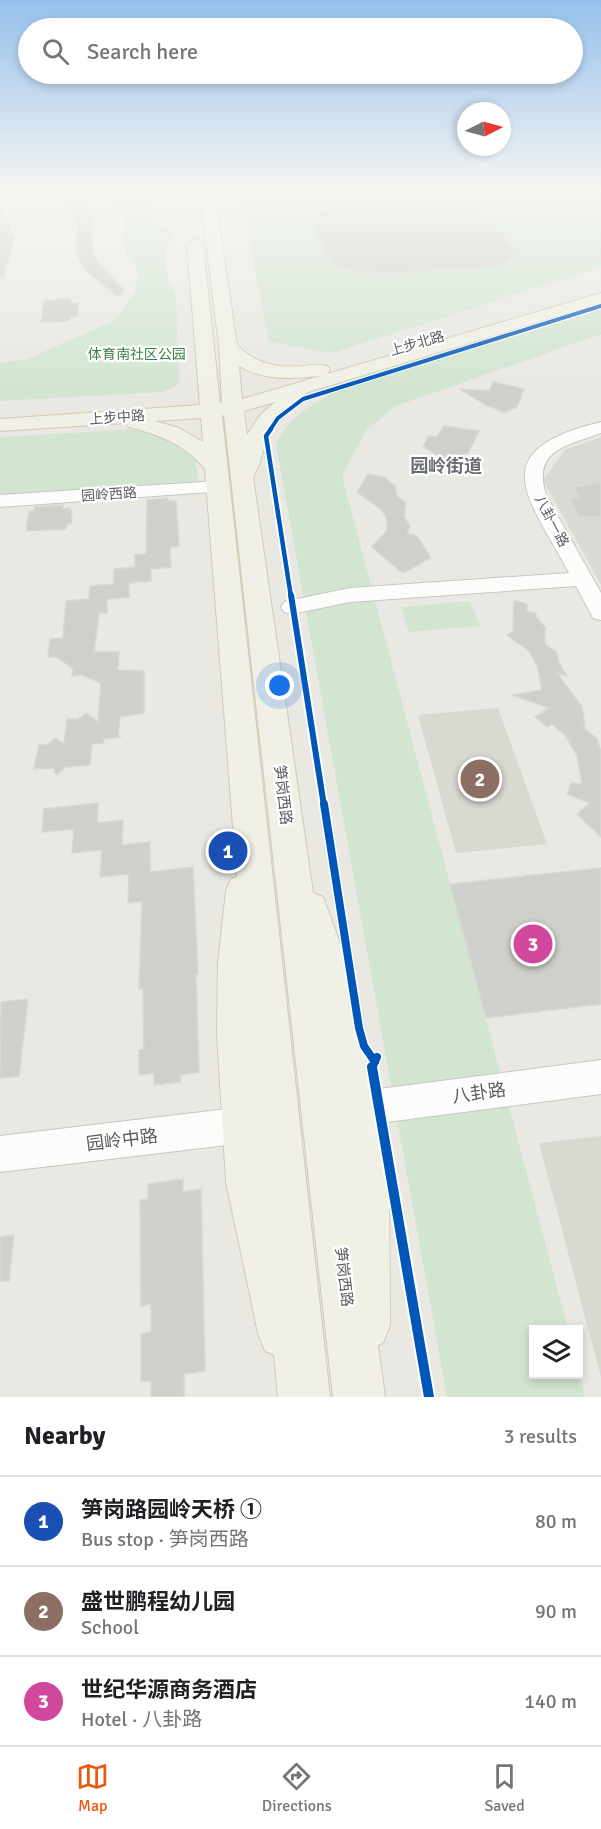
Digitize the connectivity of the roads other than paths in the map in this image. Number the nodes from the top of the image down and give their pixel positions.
1 (196, 256) edge
2 (216, 256) edge
3 (601, 288) edge
4 (221, 297) junction
5 (200, 298) junction
6 (601, 298) edge
7 (601, 303) edge
8 (577, 305) junction
9 (228, 346) junction
10 (320, 377) junction
11 (209, 400) junction
12 (131, 406) junction
13 (0, 413) edge
14 (95, 419) junction
15 (0, 425) edge
16 (601, 427) edge
17 (226, 469) junction
18 (0, 501) edge
19 (583, 579) junction
20 (292, 607) dead end
21 (601, 613) edge
22 (271, 848) junction
23 (601, 1077) edge
24 (356, 1109) junction
25 (244, 1125) junction
26 (0, 1154) edge
27 (298, 1397) edge
28 (304, 1397) edge
29 (361, 1397) edge

1 - 5 main road
2 - 4 main road, 笋岗西路
3 - 10 main road, 上步北路
4 - 5 main road
4 - 9 main road, 笋岗西路
5 - 11 main road
6 - 8 main road, 上步北路
7 - 8 main road
8 - 10 main road, 上步北路
9 - 10 main road
9 - 11 main road, 笋岗西路
10 - 11 main road, 上步北路
10 - 17 main road
11 - 12 main road, 上步中路
11 - 12 main road
11 - 14 main road, 上步中路
11 - 17 main road, 笋岗西路
12 - 13 main road, 上步中路
14 - 15 main road, 上步中路
14 - 17 main road
16 - 19 street, 八卦一路
17 - 18 street, 园岭西路
17 - 22 main road, 笋岗西路
19 - 20 street
19 - 21 street, 八卦一路
22 - 24 main road
22 - 25 main road
22 - 28 main road, 笋岗西路
22 - 29 main road, 笋岗西路
23 - 24 street, 八卦路
24 - 29 main road
25 - 26 street, 园岭中路
25 - 27 main road

